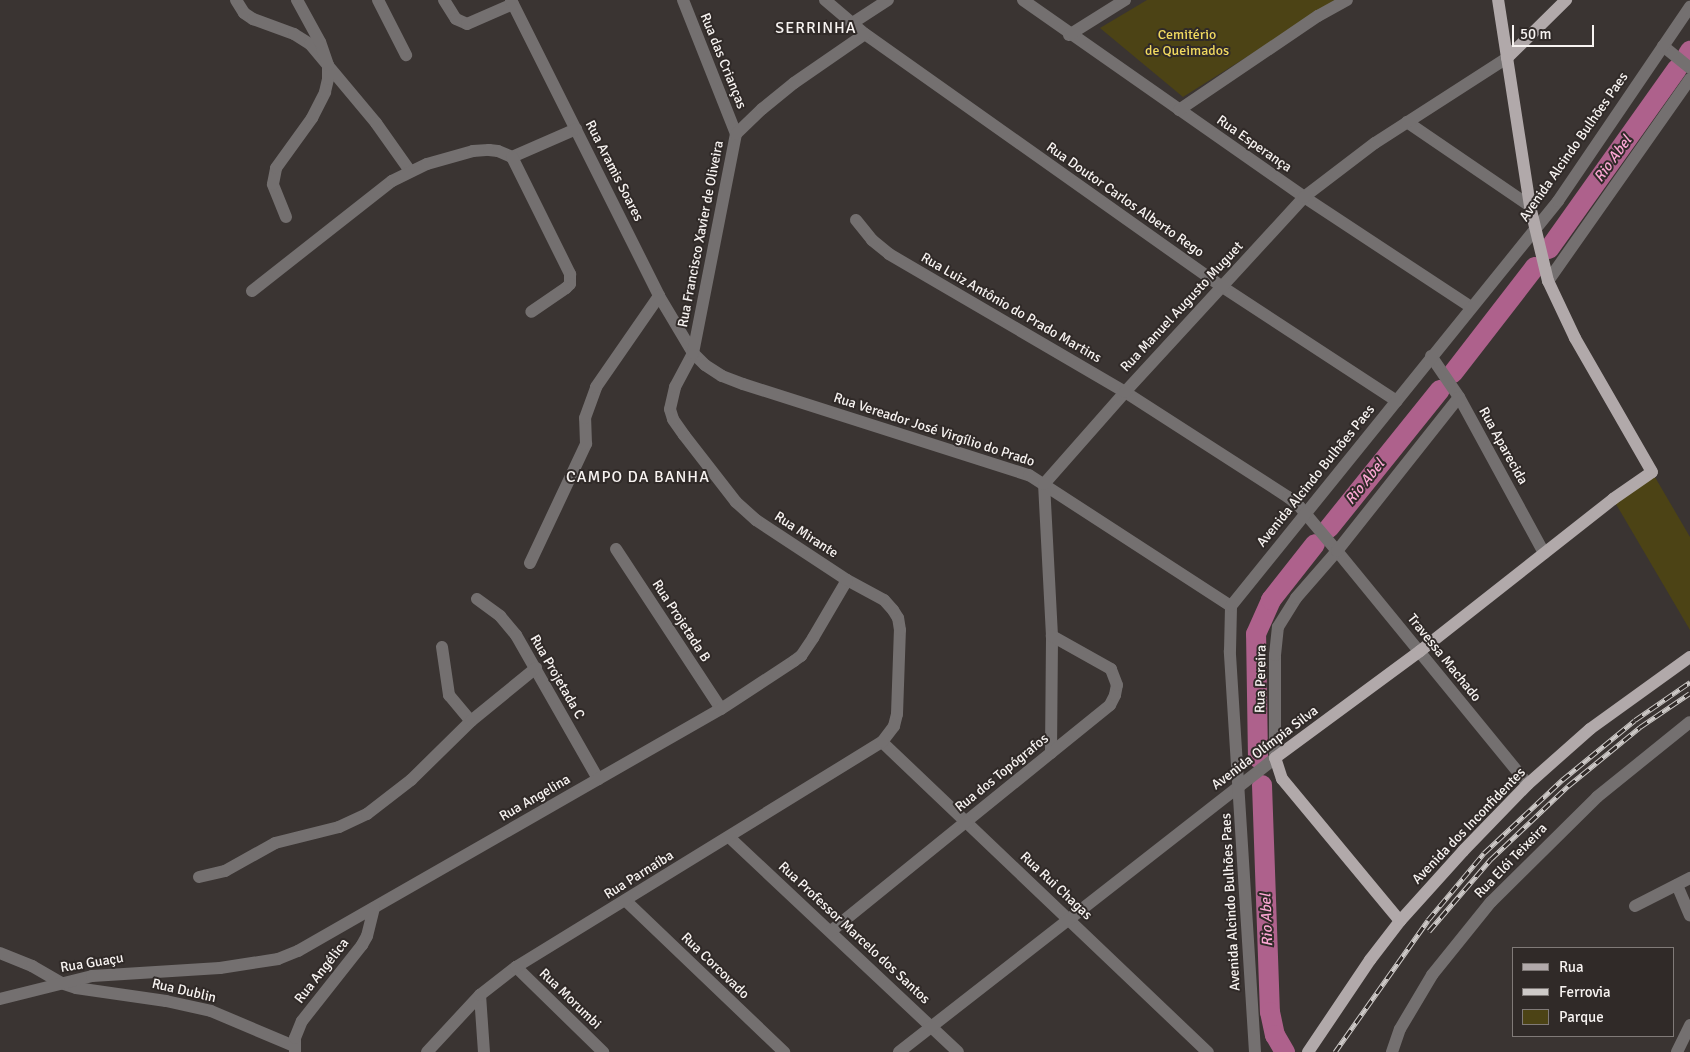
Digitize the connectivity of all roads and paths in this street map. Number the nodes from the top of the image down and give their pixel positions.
1 (236, 0) edge
2 (297, 0) edge
3 (378, 0) edge
4 (444, 0) edge
5 (683, 0) edge
6 (825, 0) edge
7 (888, 0) edge
8 (1023, 0) edge
9 (1125, 0) edge
10 (1347, 0) edge
11 (1498, 0) edge
12 (1566, 0) edge
13 (512, 2) edge
14 (1690, 7) edge
15 (851, 24) junction
16 (865, 34) junction
17 (1069, 35) junction
18 (1667, 49) junction
19 (406, 55) dead end
20 (1507, 58) junction
21 (328, 65) junction
22 (1690, 68) edge
23 (1690, 79) edge
24 (1179, 110) junction
25 (1407, 122) junction
26 (576, 129) junction
27 (736, 134) junction
28 (512, 157) junction
29 (410, 171) junction
30 (1304, 197) junction
31 (1530, 206) junction
32 (286, 217) dead end
33 (856, 220) dead end
34 (1534, 230) junction
35 (1546, 276) junction
36 (1221, 286) junction
37 (252, 291) dead end
38 (659, 296) junction
39 (1471, 307) junction
40 (531, 312) dead end
41 (693, 353) junction
42 (1434, 360) junction
43 (1125, 392) junction
44 (1457, 394) junction
45 (1396, 401) junction
46 (1044, 484) junction
47 (1306, 514) junction
48 (1314, 525) joint
49 (1334, 548) junction
50 (616, 549) dead end
51 (1544, 552) junction
52 (530, 563) dead end
53 (847, 580) junction
54 (477, 599) dead end
55 (1231, 606) junction
56 (1052, 636) junction
57 (442, 648) dead end
58 (1420, 652) junction
59 (1690, 657) edge
60 (536, 668) junction
61 (721, 709) junction
62 (471, 721) junction
63 (1690, 722) edge
64 (882, 742) junction
65 (1051, 753) junction
66 (1272, 761) junction
67 (598, 780) junction
68 (1244, 782) junction
69 (1528, 784) junction
70 (965, 821) junction
71 (729, 837) junction
72 (199, 877) dead end
73 (1690, 878) edge
74 (1677, 885) junction
75 (626, 902) junction
76 (1635, 906) dead end
77 (374, 908) junction
78 (1690, 915) edge
79 (1069, 918) junction
80 (1400, 921) junction
81 (832, 931) junction
82 (0, 954) edge
83 (516, 967) junction
84 (191, 970) joint
85 (61, 982) junction
86 (480, 995) junction
87 (0, 999) edge
88 (1690, 1025) edge
89 (931, 1027) junction
90 (295, 1049) edge
91 (427, 1052) edge
92 (484, 1052) edge
93 (603, 1052) edge
94 (784, 1052) edge
95 (899, 1052) edge
96 (958, 1052) edge
97 (1208, 1052) edge
98 (1255, 1052) edge
99 (1308, 1052) edge
100 (1392, 1052) edge
101 (1677, 1052) edge

1 - 21 street
2 - 21 street
3 - 19 street
4 - 13 street
5 - 27 street, Rua das Crianças
6 - 15 street, Rua Doutor Carlos Alberto Rego
7 - 15 street
8 - 17 street, Rua Esperança
9 - 17 street
10 - 24 street
11 - 20 main road
12 - 20 main road, Rua Manuel Augusto Muguet
13 - 26 street, Rua Aramis Soares
14 - 18 street, Avenida Alcindo Bulhões Paes
15 - 16 street, Rua Doutor Carlos Alberto Rego
16 - 27 street, Rua Francisco Xavier de Oliveira
16 - 36 street, Rua Doutor Carlos Alberto Rego
17 - 24 street, Rua Esperança
18 - 22 street
18 - 34 street, Avenida Alcindo Bulhões Paes
20 - 25 street, Rua Manuel Augusto Muguet
20 - 31 main road
21 - 29 street
21 - 32 street
23 - 35 street
24 - 30 street, Rua Esperança
25 - 30 street, Rua Manuel Augusto Muguet
25 - 31 street
26 - 28 street
26 - 38 street, Rua Aramis Soares
27 - 41 street, Rua Francisco Xavier de Oliveira
28 - 29 street
28 - 40 street
29 - 37 street
30 - 36 street, Rua Manuel Augusto Muguet
30 - 39 street, Rua Esperança
31 - 34 main road
33 - 43 street, Rua Luiz Antônio do Prado Martins
34 - 35 main road
34 - 39 street, Avenida Alcindo Bulhões Paes
35 - 51 main road, Avenida Olímpia Silva
36 - 43 street, Rua Manuel Augusto Muguet
36 - 45 street, Rua Doutor Carlos Alberto Rego
38 - 41 street, Rua Aramis Soares
38 - 52 street
39 - 42 street, Avenida Alcindo Bulhões Paes
41 - 46 street, Rua Vereador José Virgílio do Prado
41 - 53 street, Rua Mirante
42 - 44 street, Rua Aparecida
42 - 45 street, Avenida Alcindo Bulhões Paes
43 - 46 street, Rua Manuel Augusto Muguet
43 - 47 street, Rua Luiz Antônio do Prado Martins
44 - 49 street, Rua Pereira
44 - 51 street, Rua Aparecida
45 - 47 street, Avenida Alcindo Bulhões Paes
46 - 55 street, Rua Vereador José Virgílio do Prado
46 - 56 street
47 - 48 street, Rua Luiz Antônio do Prado Martins
47 - 55 street, Avenida Alcindo Bulhões Paes
48 - 49 street, Travessa Machado
49 - 58 street, Travessa Machado
49 - 66 street, Rua Pereira
50 - 61 street, Rua Projetada B
51 - 58 main road, Avenida Olímpia Silva
53 - 61 street, Rua Angelina
53 - 64 street, Rua Mirante
54 - 60 street, Rua Projetada C
55 - 68 street, Avenida Alcindo Bulhões Paes
56 - 65 street
56 - 65 street, Rua dos Topógrafos
57 - 62 street
58 - 66 main road, Avenida Olímpia Silva
58 - 69 street, Travessa Machado
59 - 69 main road, Avenida dos Inconfidentes
60 - 62 street
60 - 67 street, Rua Projetada C
61 - 67 street, Rua Angelina
62 - 72 street
63 - 100 street, Rua Elói Teixeira
64 - 70 street, Rua Rui Chagas
64 - 71 street, Rua Parnaíba
65 - 70 street, Rua dos Topógrafos
66 - 68 street, Avenida Olímpia Silva
66 - 80 main road, Rua Pereira
67 - 77 street, Rua Angelina
68 - 79 street, Avenida Olímpia Silva
68 - 98 street, Avenida Alcindo Bulhões Paes
69 - 80 main road, Avenida dos Inconfidentes
70 - 79 street, Rua Rui Chagas
70 - 81 street, Rua dos Topógrafos
71 - 75 street, Rua Parnaíba
71 - 81 street, Rua Professor Marcelo dos Santos
73 - 74 street
74 - 76 street
74 - 78 street
75 - 83 street, Rua Parnaíba
75 - 94 street, Rua Corcovado
77 - 84 street, Rua Angelina
77 - 90 street, Rua Angélica
79 - 89 street, Avenida Olímpia Silva
79 - 97 street, Rua Rui Chagas
80 - 99 main road, Avenida dos Inconfidentes
81 - 89 street, Rua Professor Marcelo dos Santos
82 - 85 street, Rua Dublin
83 - 86 street, Rua Parnaíba
83 - 93 street, Rua Morumbi
84 - 85 street, Rua Guaçu
85 - 87 street, Rua Guaçu
85 - 90 street, Rua Dublin
86 - 91 street, Rua Parnaíba
86 - 92 street
88 - 101 street
89 - 95 street, Avenida Olímpia Silva
89 - 96 street, Rua Professor Marcelo dos Santos

